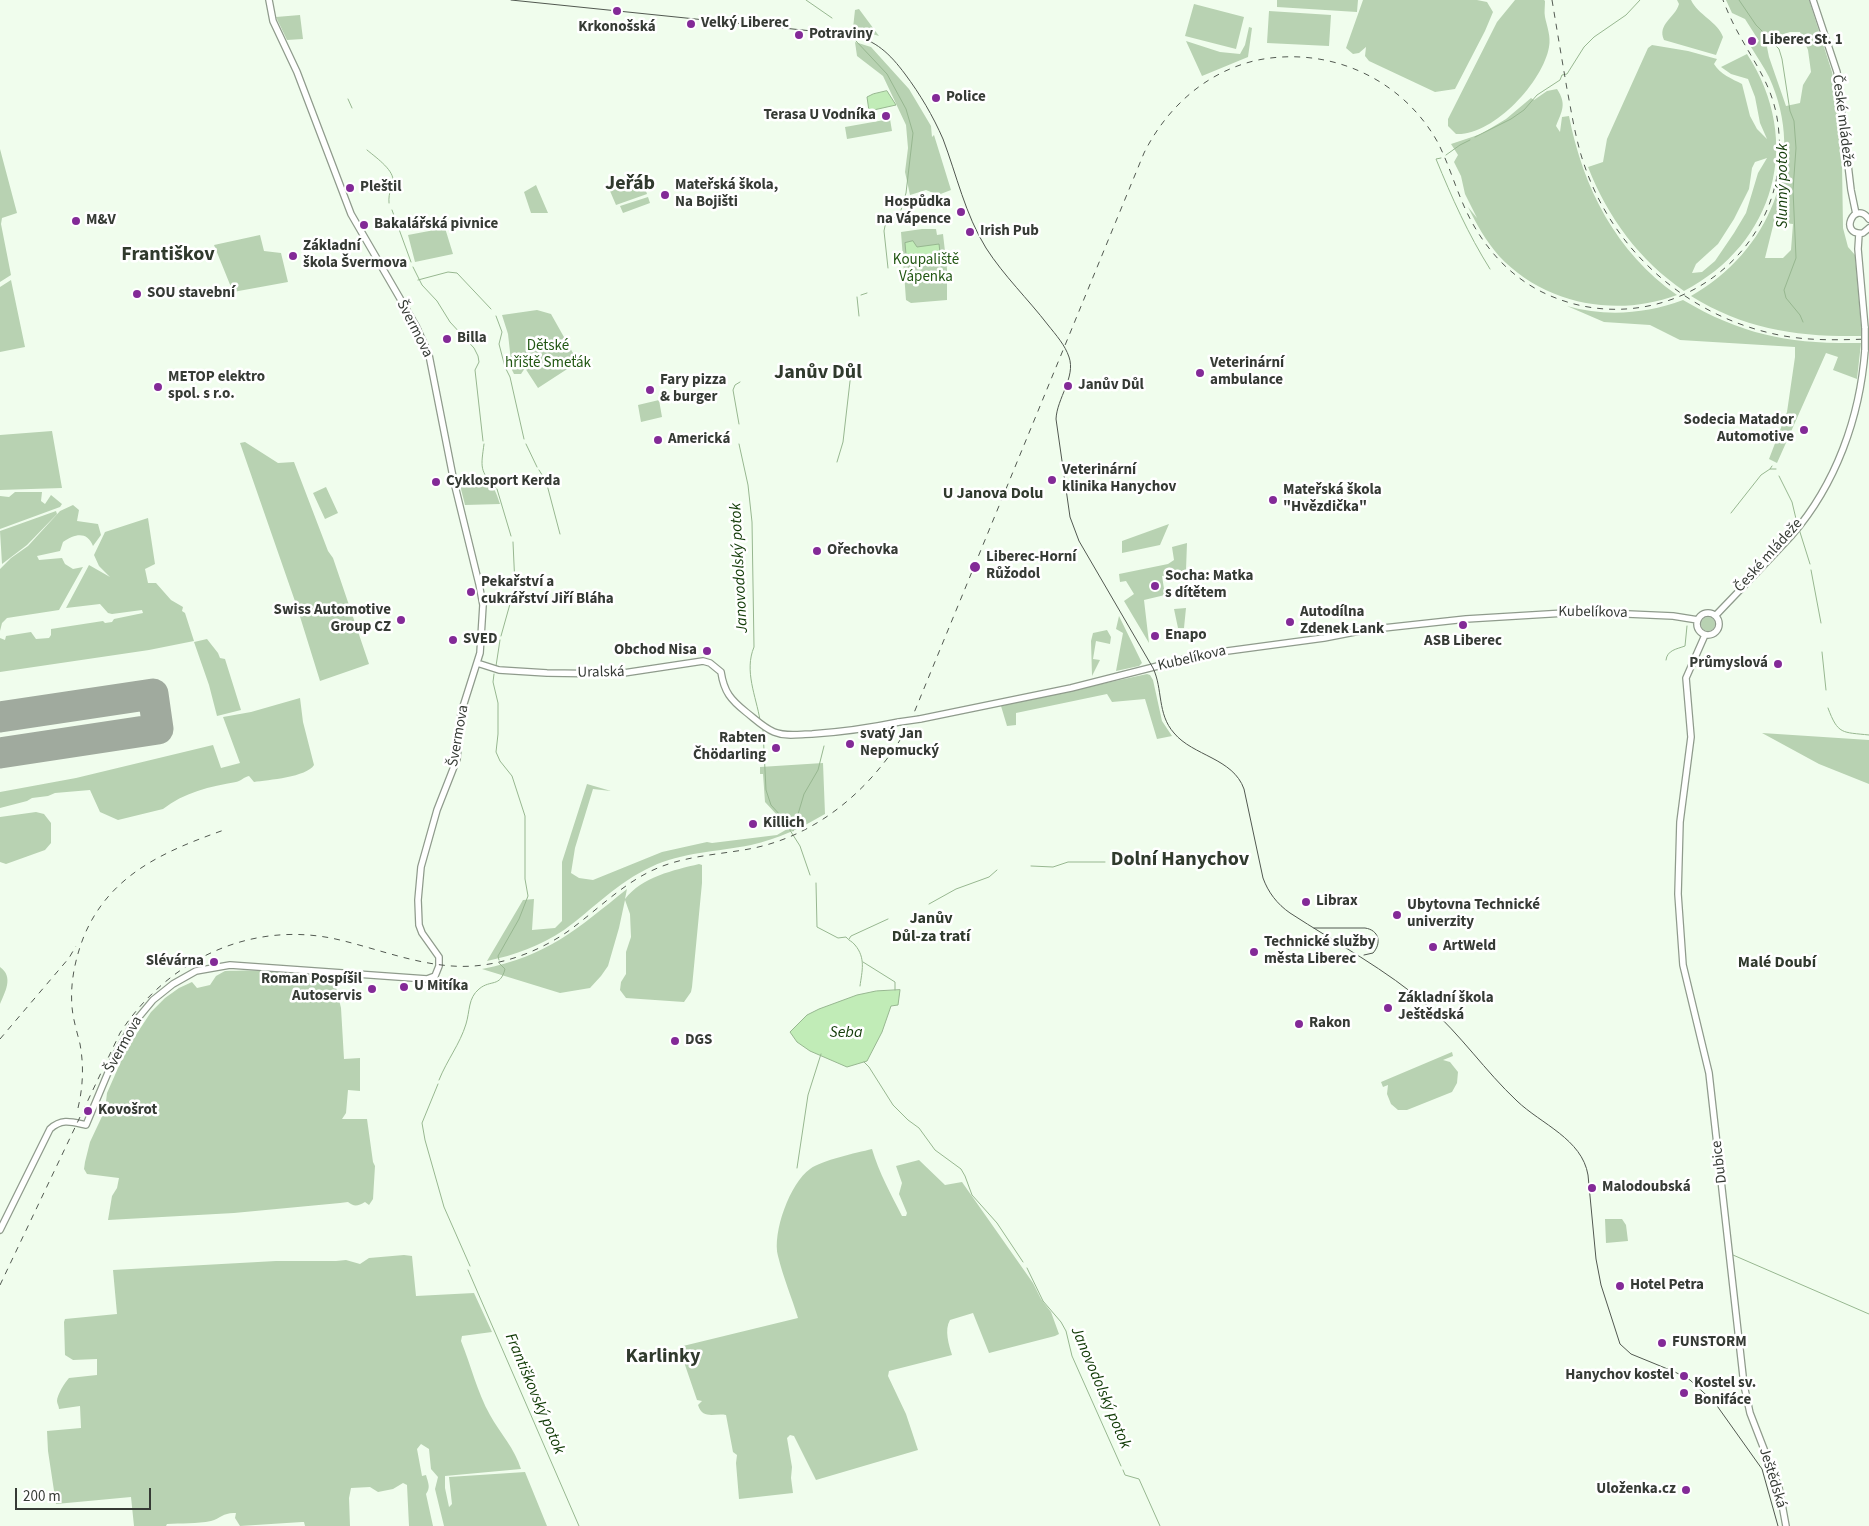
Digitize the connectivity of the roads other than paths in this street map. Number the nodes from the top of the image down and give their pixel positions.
1 (269, 0) edge
2 (1813, 0) edge
3 (1856, 214) junction
4 (1869, 219) edge
5 (1869, 228) edge
6 (1859, 234) junction
7 (1716, 615) junction
8 (1698, 620) junction
9 (1705, 635) junction
10 (477, 663) junction
11 (721, 672) joint
12 (1678, 894) joint
13 (0, 1230) edge
14 (1756, 1431) joint
15 (1786, 1526) edge

1 - 10 street, Švermova
2 - 3 street, České mládeže
3 - 4 street
3 - 6 street, České mládeže
5 - 6 street
6 - 7 street, České mládeže, bridge
7 - 8 street
7 - 9 street, České mládeže
8 - 9 street
8 - 11 street, Kubelíkova, bridge
9 - 12 street, České mládeže
10 - 11 street, Uralská
10 - 13 street, Švermova
12 - 14 street, Dubice
14 - 15 street, Ještědská

